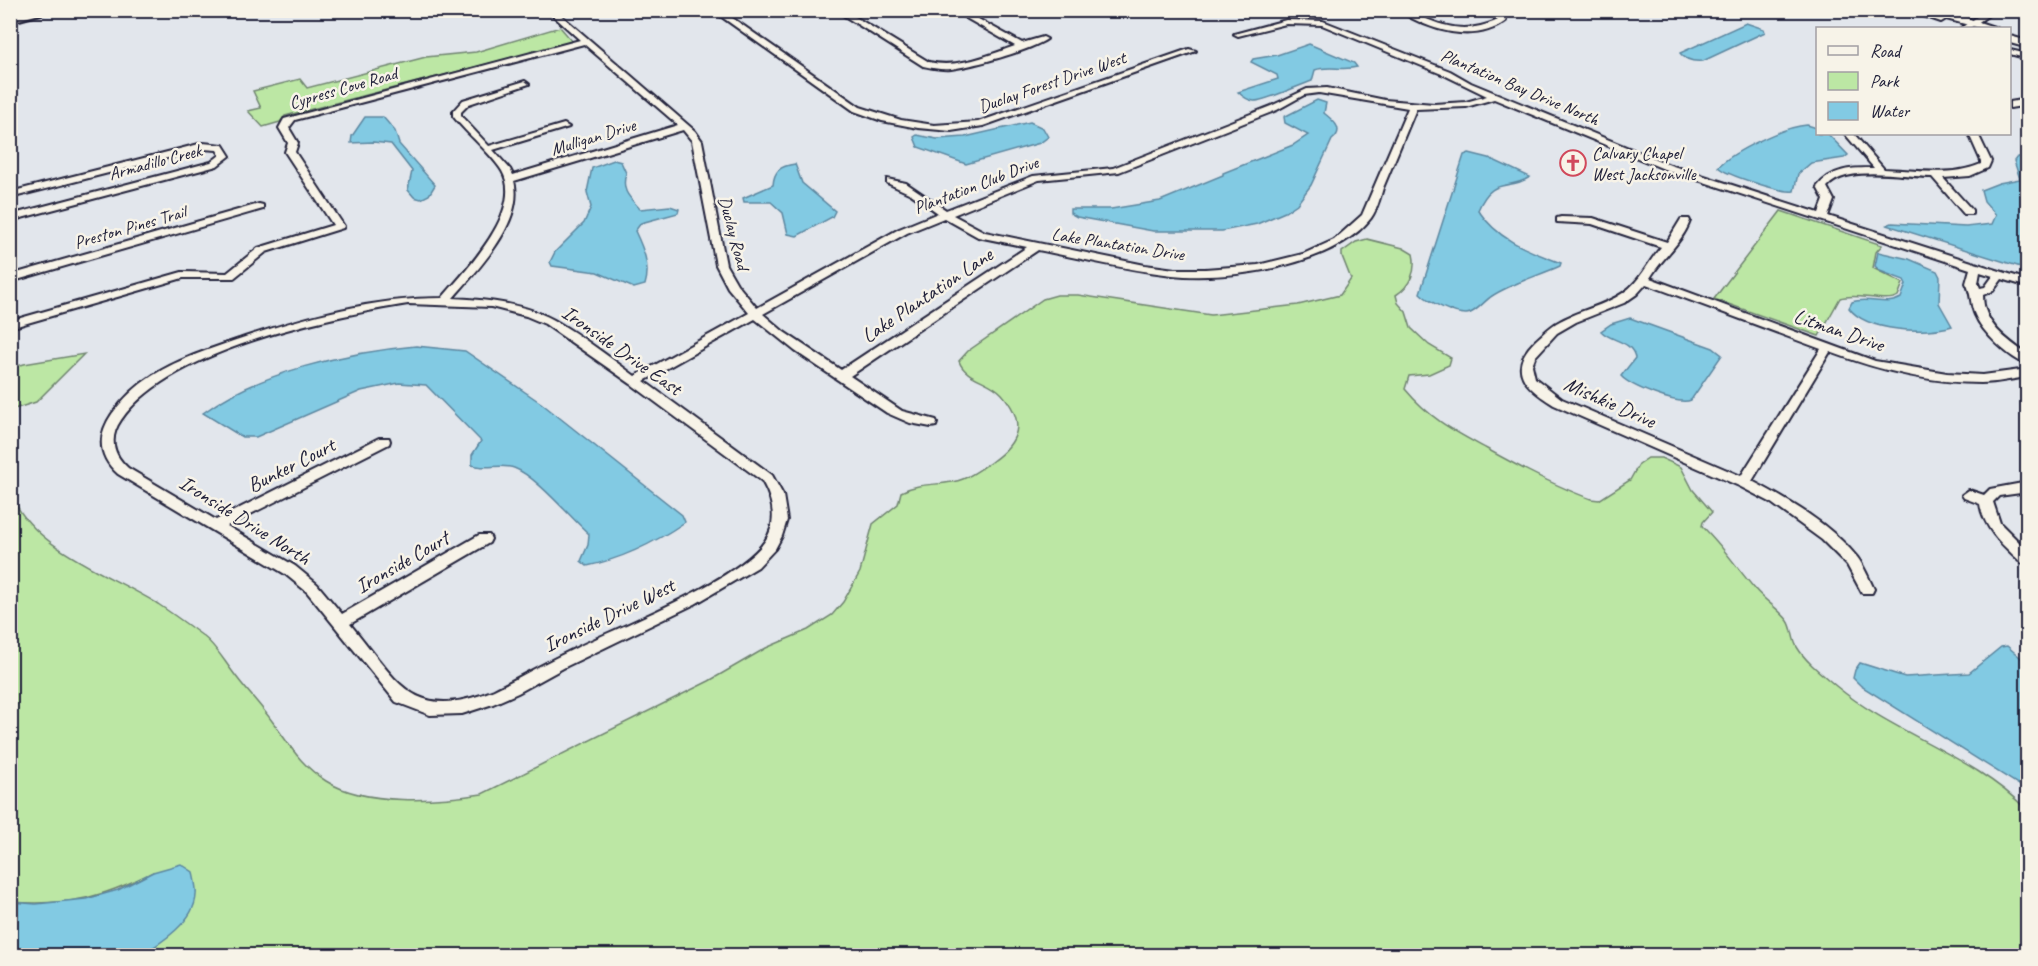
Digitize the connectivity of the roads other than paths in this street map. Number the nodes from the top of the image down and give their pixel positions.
1 (48, 10) edge
2 (715, 10) edge
3 (838, 10) edge
4 (955, 10) edge
5 (1401, 10) edge
6 (1487, 10) edge
7 (1911, 10) edge
8 (1929, 10) edge
9 (1993, 10) edge
10 (555, 11) edge
11 (10, 18) edge
12 (1969, 27) edge
13 (1238, 33) dead end
14 (2011, 34) edge
15 (1043, 39) dead end
16 (2011, 39) edge
17 (2028, 39) edge
18 (586, 41) junction
19 (2028, 45) edge
20 (1021, 46) junction
21 (1192, 51) dead end
22 (2011, 52) edge
23 (2028, 57) edge
24 (525, 84) dead end
25 (1494, 96) junction
26 (2028, 102) edge
27 (1414, 104) junction
28 (2011, 105) edge
29 (685, 126) junction
30 (564, 127) dead end
31 (1850, 135) edge
32 (1974, 135) edge
33 (488, 149) junction
34 (1881, 171) junction
35 (1935, 175) junction
36 (511, 179) junction
37 (890, 181) dead end
38 (10, 195) edge
39 (259, 207) dead end
40 (1968, 212) dead end
41 (944, 213) junction
42 (1822, 217) junction
43 (10, 218) edge
44 (1561, 220) dead end
45 (1685, 221) dead end
46 (1668, 246) junction
47 (1035, 247) junction
48 (1976, 267) junction
49 (2000, 275) junction
50 (10, 279) edge
51 (1646, 280) junction
52 (2028, 284) edge
53 (1977, 293) junction
54 (445, 301) junction
55 (756, 314) junction
56 (10, 325) edge
57 (1827, 348) junction
58 (2028, 361) edge
59 (176, 366) joint
60 (2028, 373) edge
61 (841, 376) junction
62 (635, 381) junction
63 (931, 423) dead end
64 (384, 441) dead end
65 (1744, 483) junction
66 (2028, 487) edge
67 (1969, 495) dead end
68 (1986, 501) junction
69 (216, 526) junction
70 (778, 528) joint
71 (484, 539) dead end
72 (2028, 560) edge
73 (1867, 589) dead end
74 (342, 621) junction
75 (438, 711) joint

1 - 11 main road
2 - 21 street, Duclay Forest Drive West
3 - 20 street
4 - 20 street
5 - 6 street
7 - 12 main road
8 - 12 main road
9 - 12 street
10 - 18 street, Duclay Road
13 - 25 street, Plantation Bay Drive North
14 - 17 main road
15 - 20 street
16 - 19 main road
18 - 29 street, Duclay Road
18 - 56 street, Cypress Cove Road
22 - 23 street
24 - 33 street
25 - 27 street, Plantation Club Drive
25 - 42 street, Plantation Bay Drive North
26 - 28 street
27 - 41 street, Plantation Club Drive
27 - 47 street, Lake Plantation Drive
29 - 36 street, Mulligan Drive
29 - 55 street, Duclay Road
30 - 33 street
31 - 34 street
32 - 35 street
33 - 36 street
34 - 35 street
34 - 42 street
35 - 40 street
36 - 54 street
37 - 41 street, Lake Plantation Drive
38 - 43 street, Armadillo Creek
39 - 50 street, Preston Pines Trail
41 - 47 street, Lake Plantation Drive
41 - 55 street, Plantation Club Drive
42 - 48 street, Plantation Bay Drive North
44 - 46 street
45 - 46 street, Mishkie Drive
46 - 51 street, Mishkie Drive
47 - 61 street, Lake Plantation Lane
48 - 49 street, Plantation Bay Drive North
48 - 53 street
49 - 52 street, Plantation Bay Drive North
49 - 53 street
51 - 57 street, Litman Drive
51 - 65 street, Mishkie Drive
53 - 58 street
54 - 59 street, Ironside Drive East
54 - 62 street, Ironside Drive East
55 - 61 street, Duclay Road
55 - 62 street, Plantation Club Drive
57 - 60 street, Litman Drive
57 - 65 street
59 - 69 street, Ironside Drive North
61 - 63 street, Duclay Road
62 - 70 street, Ironside Drive East
64 - 69 street, Bunker Court
65 - 73 street, Mishkie Drive
66 - 68 street
67 - 68 street
68 - 72 street
69 - 74 street, Ironside Drive North
70 - 75 street, Ironside Drive West
71 - 74 street, Ironside Court
74 - 75 street, Ironside Drive North

